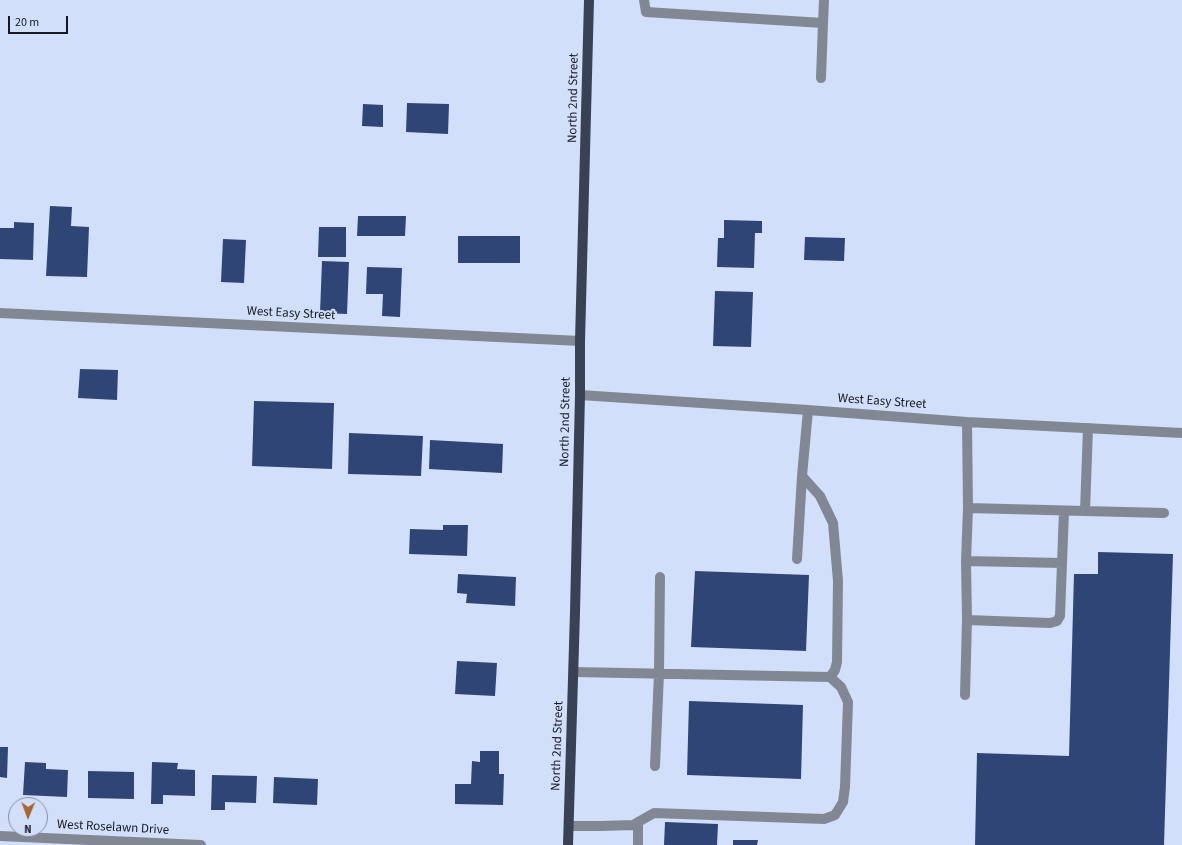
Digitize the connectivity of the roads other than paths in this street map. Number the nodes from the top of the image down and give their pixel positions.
1 (589, 0) edge
2 (644, 0) edge
3 (824, 0) edge
4 (823, 23) junction
5 (821, 78) dead end
6 (0, 313) edge
7 (580, 341) junction
8 (580, 395) junction
9 (808, 410) junction
10 (967, 422) junction
11 (1088, 428) junction
12 (1182, 433) edge
13 (802, 476) junction
14 (968, 508) junction
15 (1064, 511) junction
16 (1085, 511) junction
17 (1164, 513) dead end
18 (797, 558) dead end
19 (966, 561) junction
20 (1062, 564) junction
21 (660, 577) dead end
22 (967, 620) junction
23 (574, 672) junction
24 (658, 673) junction
25 (830, 677) junction
26 (966, 695) dead end
27 (655, 766) dead end
28 (638, 822) junction
29 (568, 826) junction
30 (0, 836) edge
31 (201, 845) edge
32 (568, 845) edge
33 (638, 845) edge

1 - 7 main road, North 2nd Street
2 - 4 street
3 - 4 street
4 - 5 street
6 - 7 street, West Easy Street
7 - 8 main road, North 2nd Street
8 - 9 street, West Easy Street
8 - 23 main road, North 2nd Street
9 - 10 street, West Easy Street
9 - 13 street
10 - 11 street, West Easy Street
10 - 14 street
11 - 12 street, West Easy Street
11 - 16 street
13 - 18 street
13 - 25 street
14 - 15 street
14 - 19 street
15 - 16 street
15 - 20 street
16 - 17 street
19 - 20 street
19 - 22 street
20 - 22 street
21 - 24 street
22 - 26 street
23 - 24 street
23 - 29 main road, North 2nd Street
24 - 25 street
24 - 27 street
25 - 28 street
28 - 29 street
28 - 33 street
29 - 32 main road, North 2nd Street
30 - 31 street, West Roselawn Drive

